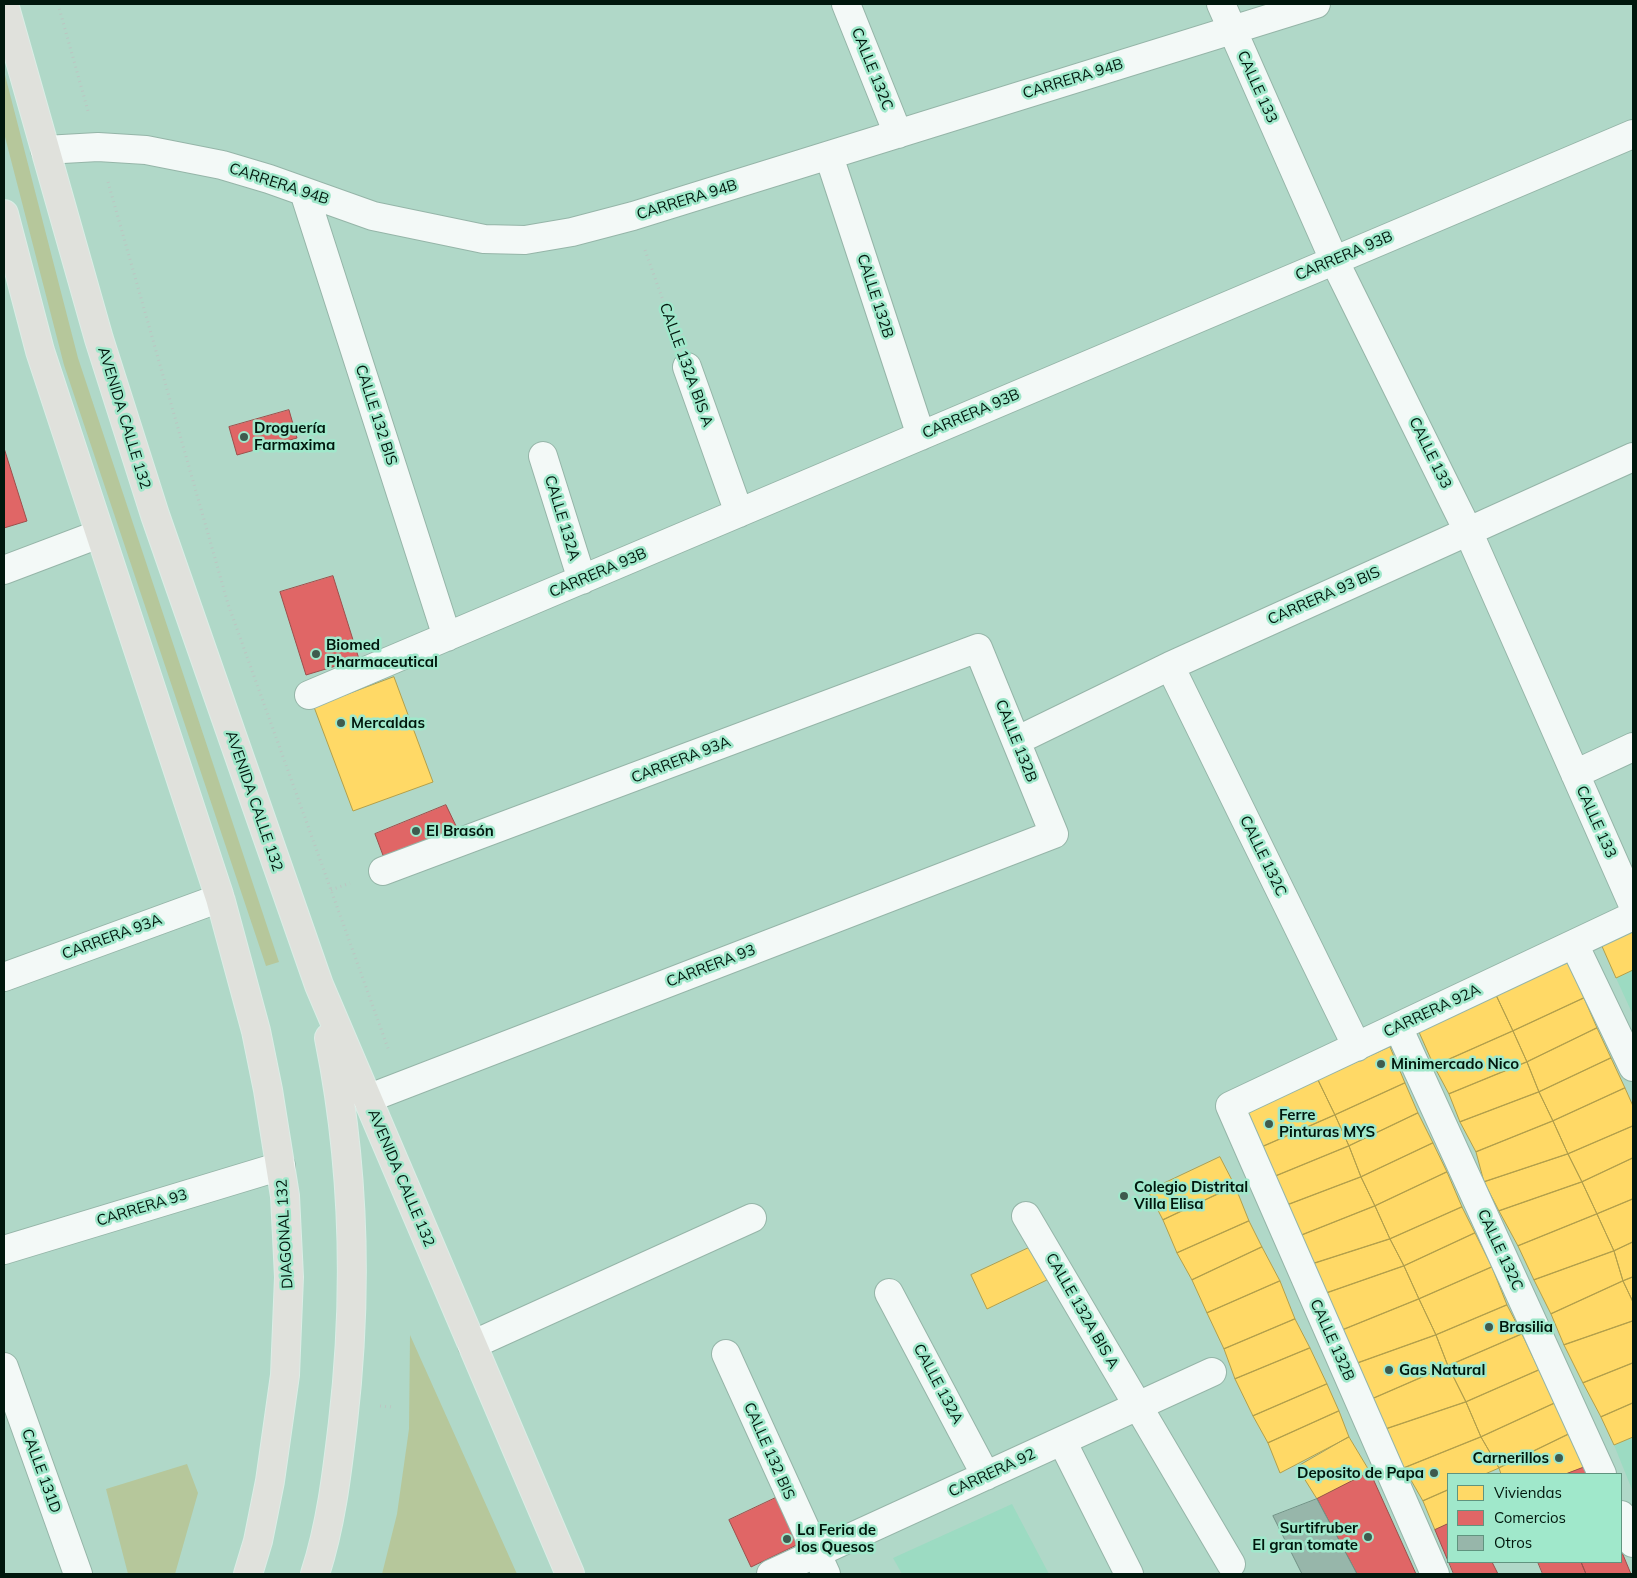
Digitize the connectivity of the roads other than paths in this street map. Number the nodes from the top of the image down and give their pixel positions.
1 (4, 4) edge
2 (846, 4) edge
3 (1221, 4) edge
4 (1316, 4) edge
5 (1232, 30) junction
6 (898, 134) junction
7 (1633, 134) edge
8 (45, 150) junction
9 (829, 156) junction
10 (304, 192) junction
11 (4, 214) edge
12 (1334, 260) junction
13 (687, 368) road end
14 (921, 436) junction
15 (543, 456) dead end
16 (1633, 457) edge
17 (739, 513) junction
18 (1468, 530) junction
19 (99, 534) junction
20 (4, 570) edge
21 (582, 580) junction
22 (447, 637) junction
23 (978, 648) joint
24 (1170, 666) junction
25 (309, 696) dead end
26 (1016, 740) junction
27 (1633, 747) edge
28 (1575, 774) junction
29 (1054, 834) joint
30 (383, 871) dead end
31 (220, 898) junction
32 (1633, 905) edge
33 (1633, 916) edge
34 (1574, 944) junction
35 (4, 977) edge
36 (319, 985) junction
37 (1398, 1027) junction
38 (1356, 1046) junction
39 (1633, 1067) edge
40 (368, 1099) junction
41 (1230, 1106) joint
42 (281, 1166) junction
43 (1026, 1216) dead end
44 (752, 1218) dead end
45 (4, 1250) edge
46 (889, 1293) dead end
47 (472, 1345) junction
48 (726, 1354) dead end
49 (4, 1367) edge
50 (1212, 1372) dead end
51 (1138, 1406) junction
52 (1062, 1441) junction
53 (1602, 1473) edge
54 (986, 1476) junction
55 (1622, 1517) edge
56 (1633, 1543) edge
57 (821, 1564) edge
58 (1231, 1564) dead end
59 (78, 1574) edge
60 (248, 1574) edge
61 (315, 1574) edge
62 (570, 1574) edge
63 (771, 1574) edge
64 (1129, 1574) edge
65 (1435, 1574) edge

1 - 8 main road, AVENIDA CALLE 132
2 - 6 street, CALLE 132C
3 - 5 street, CALLE 133
4 - 5 street, CARRERA 94B
5 - 6 street, CARRERA 94B
5 - 12 street, CALLE 133
6 - 9 street, CARRERA 94B
7 - 12 street, CARRERA 93B
8 - 10 street, CARRERA 94B
8 - 36 main road, AVENIDA CALLE 132
9 - 10 street, CARRERA 94B
9 - 14 street, CALLE 132B
10 - 22 street, CALLE 132 BIS
11 - 19 main road
12 - 14 street, CARRERA 93B
12 - 18 street, CALLE 133
13 - 17 street, CALLE 132A BIS A
14 - 17 street, CARRERA 93B
15 - 21 street, CALLE 132A
16 - 18 street, CARRERA 93 BIS
17 - 21 street, CARRERA 93B
18 - 24 street, CARRERA 93 BIS
18 - 28 street, CALLE 133
19 - 20 street
19 - 31 main road
21 - 22 street, CARRERA 93B
22 - 25 street, CARRERA 93B
23 - 26 street, CALLE 132B
23 - 30 street, CARRERA 93A
24 - 26 street, CARRERA 93 BIS
24 - 38 street, CALLE 132C
26 - 29 street, CALLE 132B
27 - 28 street
28 - 32 street, CALLE 133
29 - 40 street, CARRERA 93
31 - 35 street, CARRERA 93A
31 - 42 main road, DIAGONAL 132
33 - 34 street, CARRERA 92A
34 - 37 street, CARRERA 92A
34 - 39 street
36 - 40 main road, AVENIDA CALLE 132
36 - 61 main road
37 - 38 street, CARRERA 92A
37 - 53 street, CALLE 132C
38 - 41 street, CARRERA 92A
40 - 47 main road, AVENIDA CALLE 132
41 - 65 street, CALLE 132B
42 - 45 street, CARRERA 93
42 - 60 main road, DIAGONAL 132
43 - 51 street, CALLE 132A BIS A
44 - 47 street
46 - 54 street, CALLE 132A
47 - 62 main road, AVENIDA CALLE 132
48 - 57 street, CALLE 132 BIS
49 - 59 street, CALLE 131D
50 - 51 street, CARRERA 92
51 - 52 street, CARRERA 92
51 - 58 street, CALLE 132A BIS A
52 - 54 street, CARRERA 92
52 - 64 street
54 - 57 street, CARRERA 92
55 - 56 street
57 - 63 street, CARRERA 92

